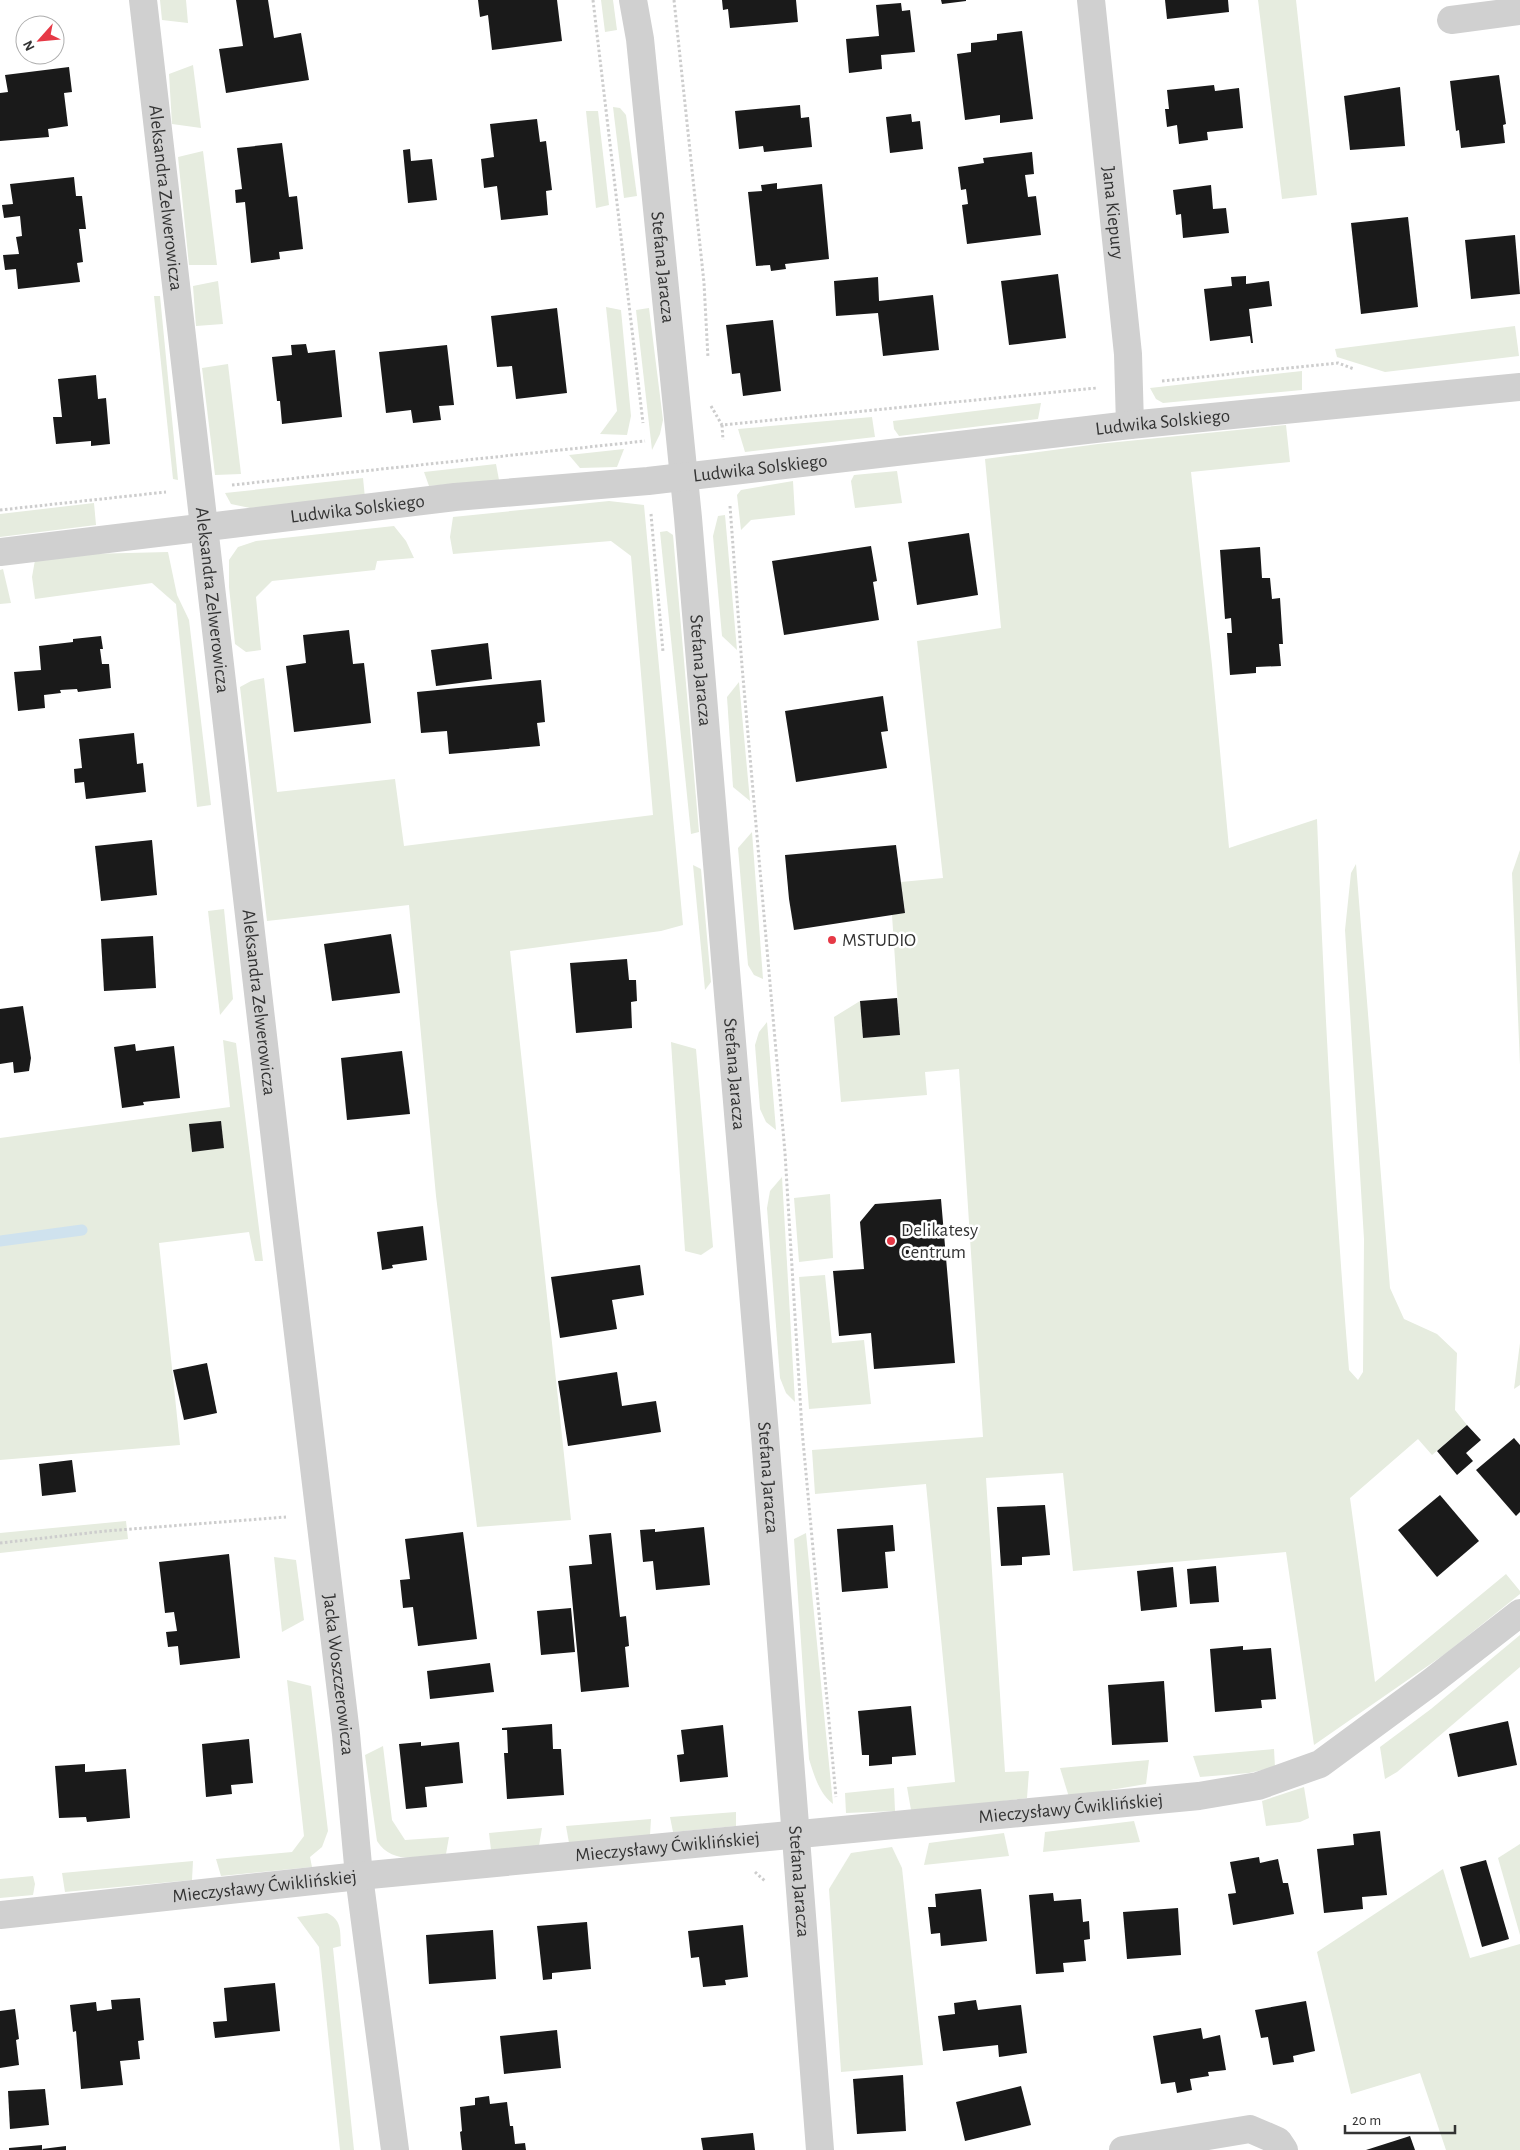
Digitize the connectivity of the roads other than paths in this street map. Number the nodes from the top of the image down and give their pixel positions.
1 (143, 0) edge
2 (633, 0) edge
3 (1091, 0) edge
4 (1520, 11) edge
5 (1450, 20) dead end
6 (1520, 387) edge
7 (1130, 425) junction
8 (684, 477) junction
9 (203, 527) junction
10 (0, 552) edge
11 (282, 1200) joint
12 (1520, 1613) edge
13 (796, 1835) junction
14 (359, 1876) junction
15 (0, 1915) edge
16 (395, 2150) edge
17 (820, 2150) edge
18 (1122, 2150) edge
19 (1284, 2150) edge

1 - 9 street, Aleksandra Zelwerowicza
2 - 8 street, Stefana Jaracza
3 - 7 street, Jana Kiepury
4 - 5 street
6 - 7 street, Ludwika Solskiego
7 - 8 street, Ludwika Solskiego
8 - 9 street, Ludwika Solskiego
8 - 13 street, Stefana Jaracza
9 - 10 street, Ludwika Solskiego
9 - 11 street, Aleksandra Zelwerowicza
11 - 14 street, Jacka Woszczerowicza
12 - 13 street, Mieczysławy Ćwiklińskiej
13 - 14 street, Mieczysławy Ćwiklińskiej
13 - 17 street, Stefana Jaracza
14 - 15 street, Mieczysławy Ćwiklińskiej
14 - 16 street, Jacka Woszczerowicza
18 - 19 street

